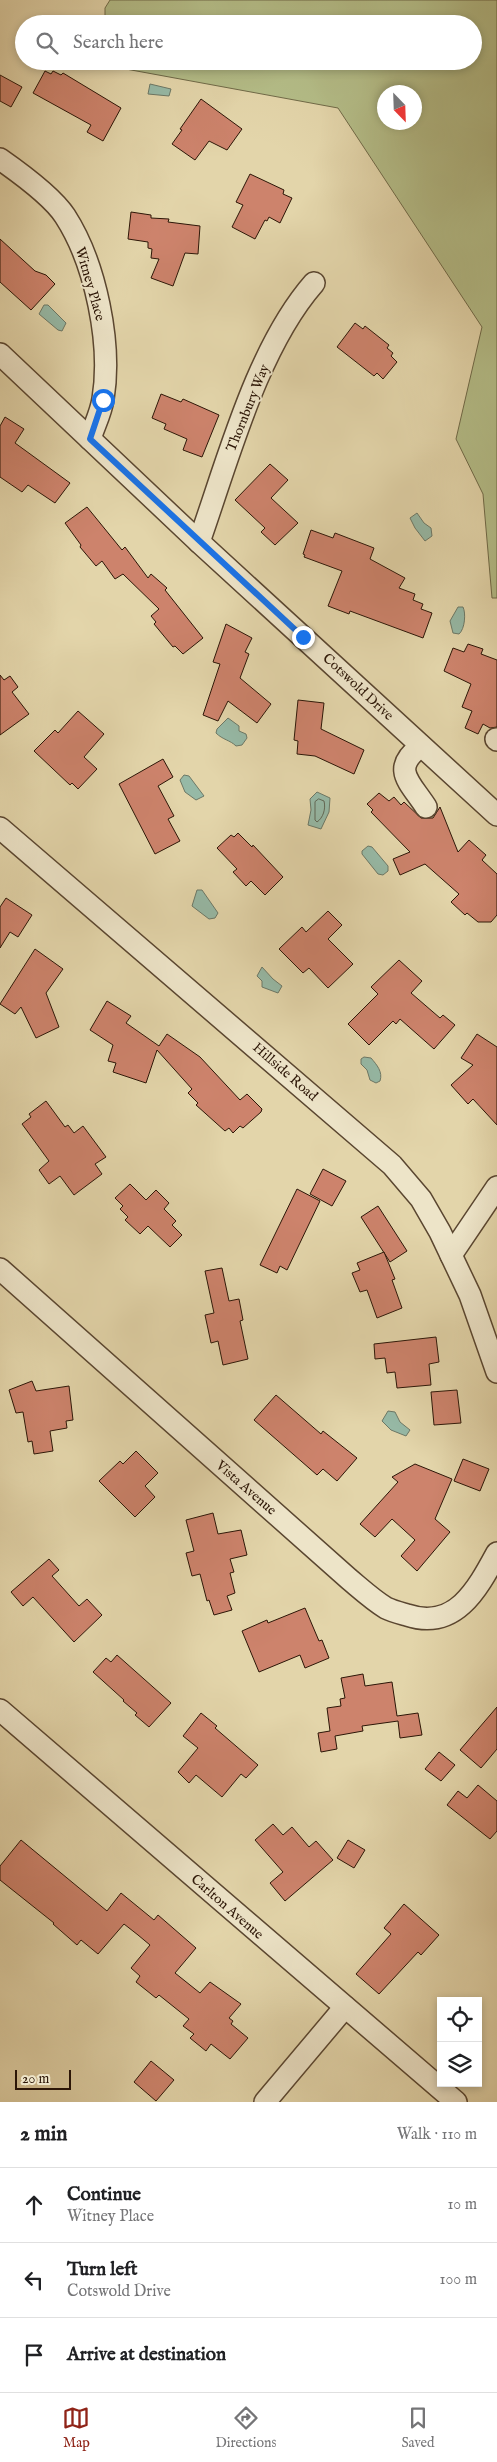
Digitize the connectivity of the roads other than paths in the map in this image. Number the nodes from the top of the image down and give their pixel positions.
1 (0, 159) edge
2 (314, 283) dead end
3 (0, 354) edge
4 (90, 439) junction
5 (199, 542) junction
6 (421, 746) junction
7 (426, 807) dead end
8 (497, 815) edge
9 (0, 828) edge
10 (497, 1186) edge
11 (451, 1256) junction
12 (0, 1269) edge
13 (497, 1372) edge
14 (497, 1553) edge
15 (0, 1710) edge
16 (345, 2008) junction
17 (265, 2102) edge
18 (456, 2102) edge

1 - 4 street, Witney Place
2 - 5 street, Thornbury Way
3 - 4 street, Cotswold Drive
4 - 5 street, Cotswold Drive
5 - 6 street, Cotswold Drive
6 - 7 street
6 - 8 street, Cotswold Drive
9 - 11 street, Hillside Road
10 - 11 street
11 - 13 street, Hillside Road
12 - 14 street, Vista Avenue
15 - 16 street, Carlton Avenue
16 - 17 street
16 - 18 street, Carlton Avenue

